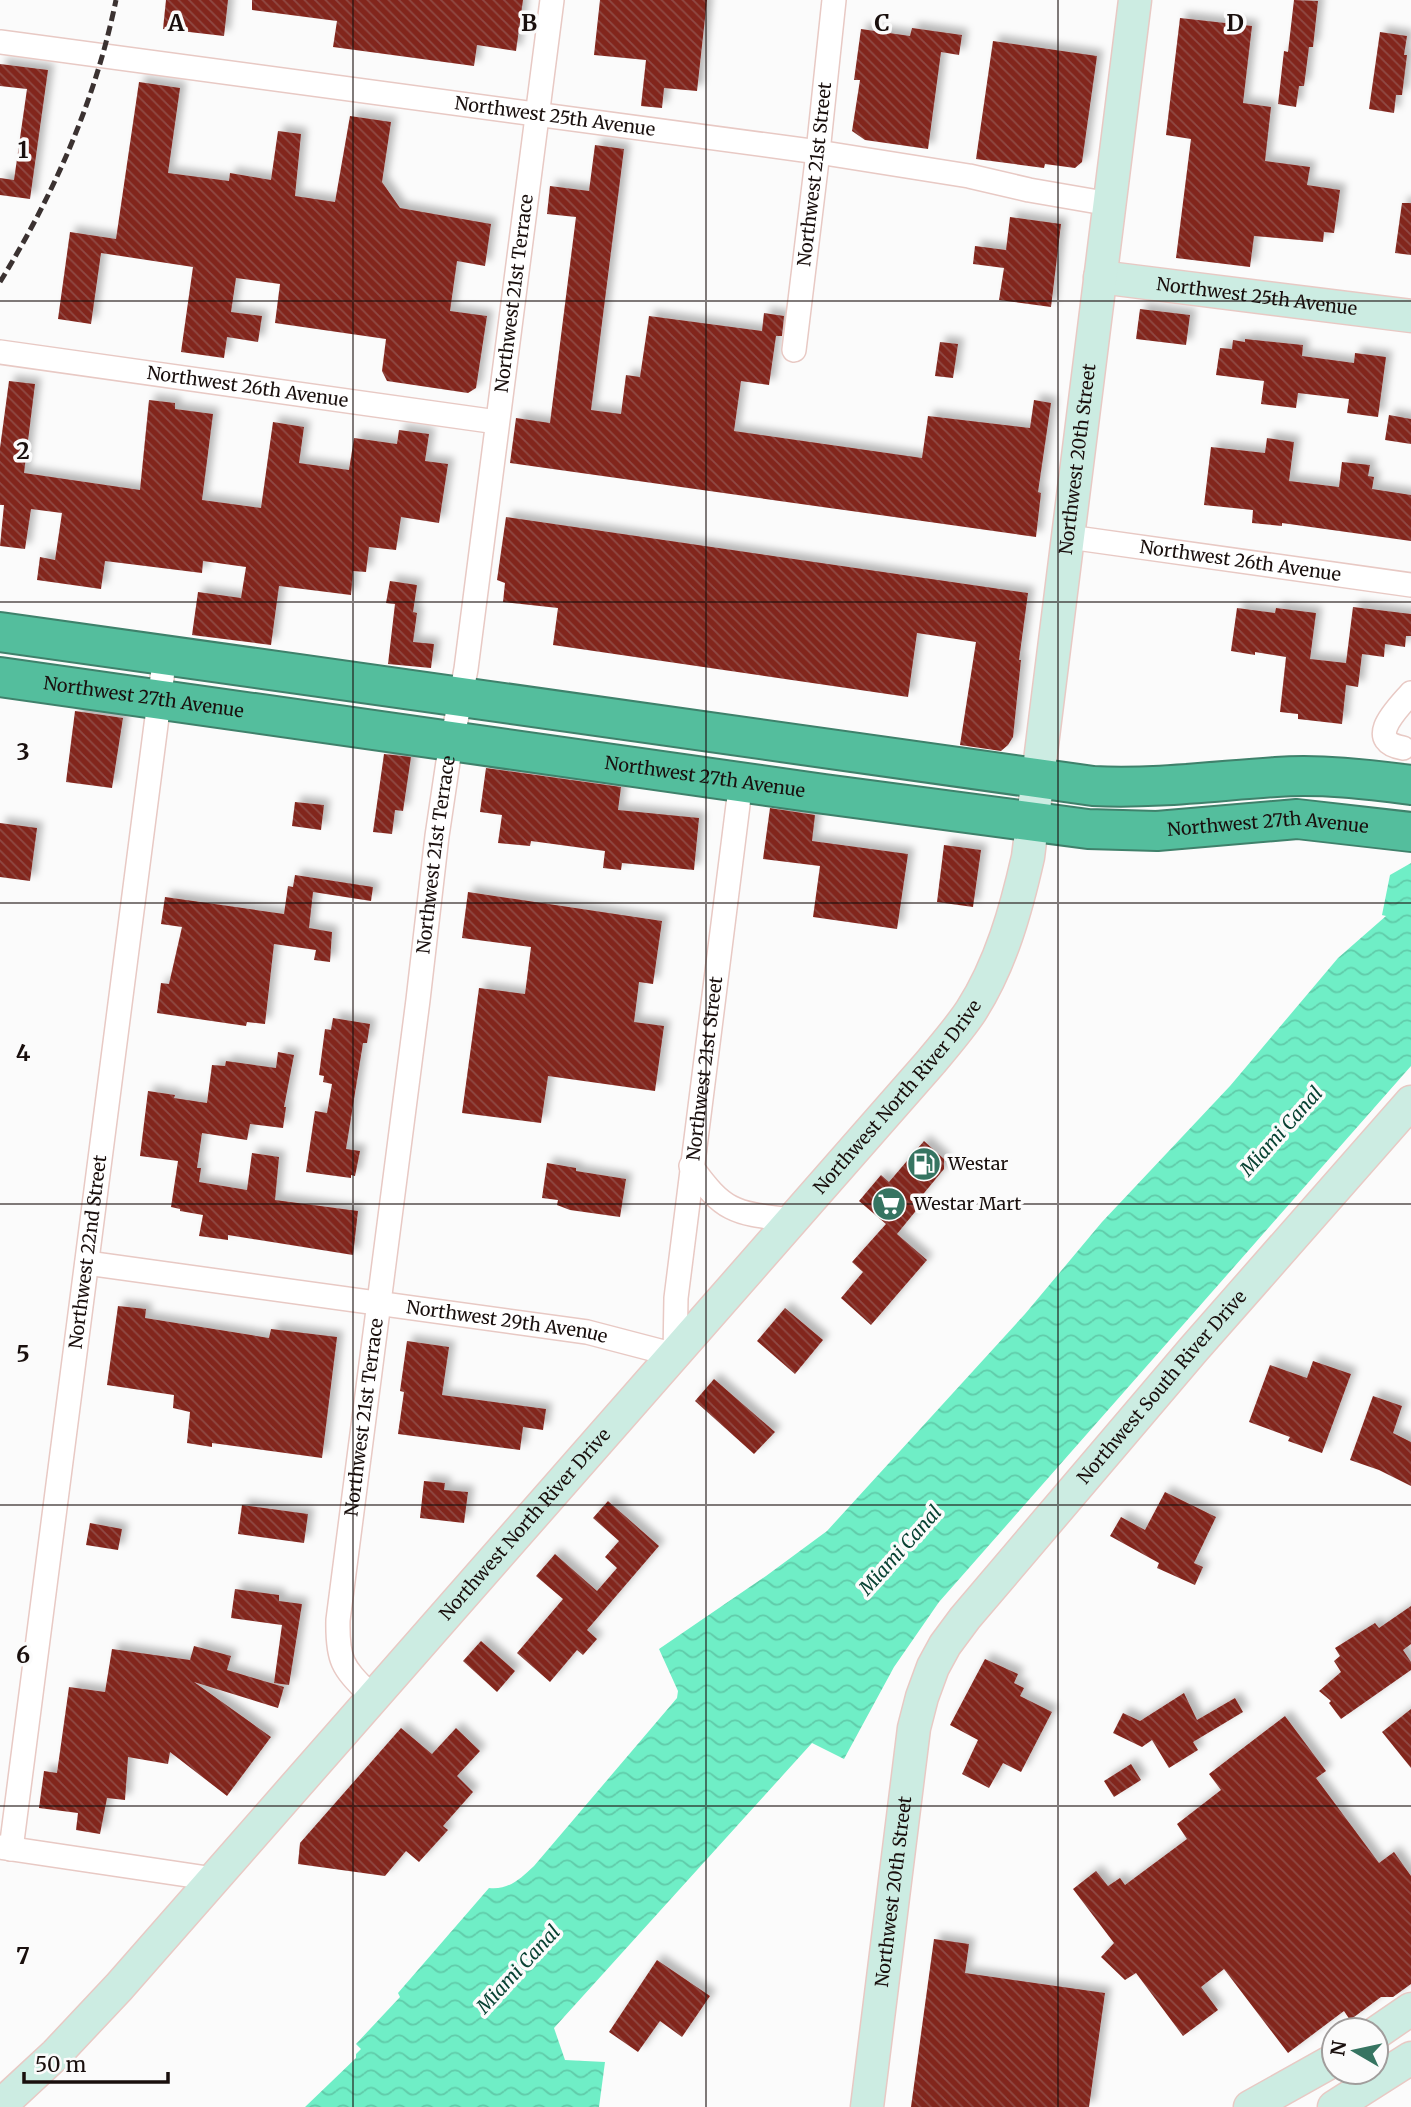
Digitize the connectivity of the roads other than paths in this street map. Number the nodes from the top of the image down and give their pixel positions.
1 (552, 0) edge
2 (834, 0) edge
3 (1135, 0) edge
4 (0, 42) edge
5 (538, 114) junction
6 (818, 152) junction
7 (1110, 204) junction
8 (1100, 277) junction
9 (1411, 316) edge
10 (793, 350) dead end
11 (0, 352) edge
12 (497, 422) junction
13 (1069, 537) junction
14 (1411, 584) edge
15 (0, 632) edge
16 (165, 656) junction
17 (0, 677) edge
18 (1411, 693) edge
19 (461, 698) junction
20 (159, 699) junction
21 (452, 740) junction
22 (1404, 748) dead end
23 (1039, 778) junction
24 (741, 781) junction
25 (1394, 783) edge
26 (1033, 822) junction
27 (1411, 832) edge
28 (1013, 916) joint
29 (1411, 1102) edge
30 (691, 1166) junction
31 (792, 1220) junction
32 (88, 1263) junction
33 (378, 1302) junction
34 (675, 1355) junction
35 (928, 1679) joint
36 (373, 1698) junction
37 (6, 1848) edge
38 (214, 1879) junction
39 (1411, 2009) edge
40 (1390, 2023) edge
41 (1411, 2058) edge
42 (1320, 2068) edge
43 (1258, 2105) edge
44 (0, 2106) edge
45 (867, 2107) edge
46 (1334, 2107) edge

1 - 5 street, Northwest 21st Terrace
2 - 6 street, Northwest 21st Street
3 - 7 main road, Northwest 20th Street
4 - 5 street, Northwest 25th Avenue
5 - 6 street, Northwest 25th Avenue
5 - 12 street, Northwest 21st Terrace
6 - 7 street, Northwest 25th Avenue
6 - 10 street, Northwest 21st Street
7 - 8 main road, Northwest 20th Street
8 - 9 main road, Northwest 25th Avenue
8 - 13 main road, Northwest 20th Street
11 - 12 street, Northwest 26th Avenue
12 - 19 street, Northwest 21st Terrace
13 - 14 street, Northwest 26th Avenue
13 - 23 main road, Northwest 20th Street
15 - 16 highway
16 - 19 highway
16 - 20 street, Northwest 22nd Street
17 - 20 highway, Northwest 27th Avenue
18 - 22 street
19 - 21 street, Northwest 21st Terrace
19 - 23 highway
20 - 21 highway, Northwest 27th Avenue
20 - 32 street, Northwest 22nd Street
21 - 24 highway, Northwest 27th Avenue
21 - 33 street, Northwest 21st Terrace
23 - 25 highway
23 - 26 main road, Northwest 20th Street
24 - 26 highway, Northwest 27th Avenue
24 - 30 street, Northwest 21st Street
26 - 27 highway, Northwest 27th Avenue
26 - 28 main road, Northwest 20th Street
28 - 31 main road, Northwest North River Drive
29 - 35 main road, Northwest South River Drive
30 - 31 street
30 - 34 street, Northwest 21st Street
31 - 34 main road, Northwest North River Drive
32 - 33 street, Northwest 29th Avenue
32 - 37 street, Northwest 22nd Street
33 - 34 street, Northwest 29th Avenue
33 - 36 street, Northwest 21st Terrace
34 - 36 main road, Northwest North River Drive
35 - 45 main road, Northwest 20th Street
36 - 38 main road, Northwest North River Drive
37 - 38 street
38 - 44 main road, Northwest North River Drive
39 - 40 main road
41 - 46 main road
42 - 43 main road

